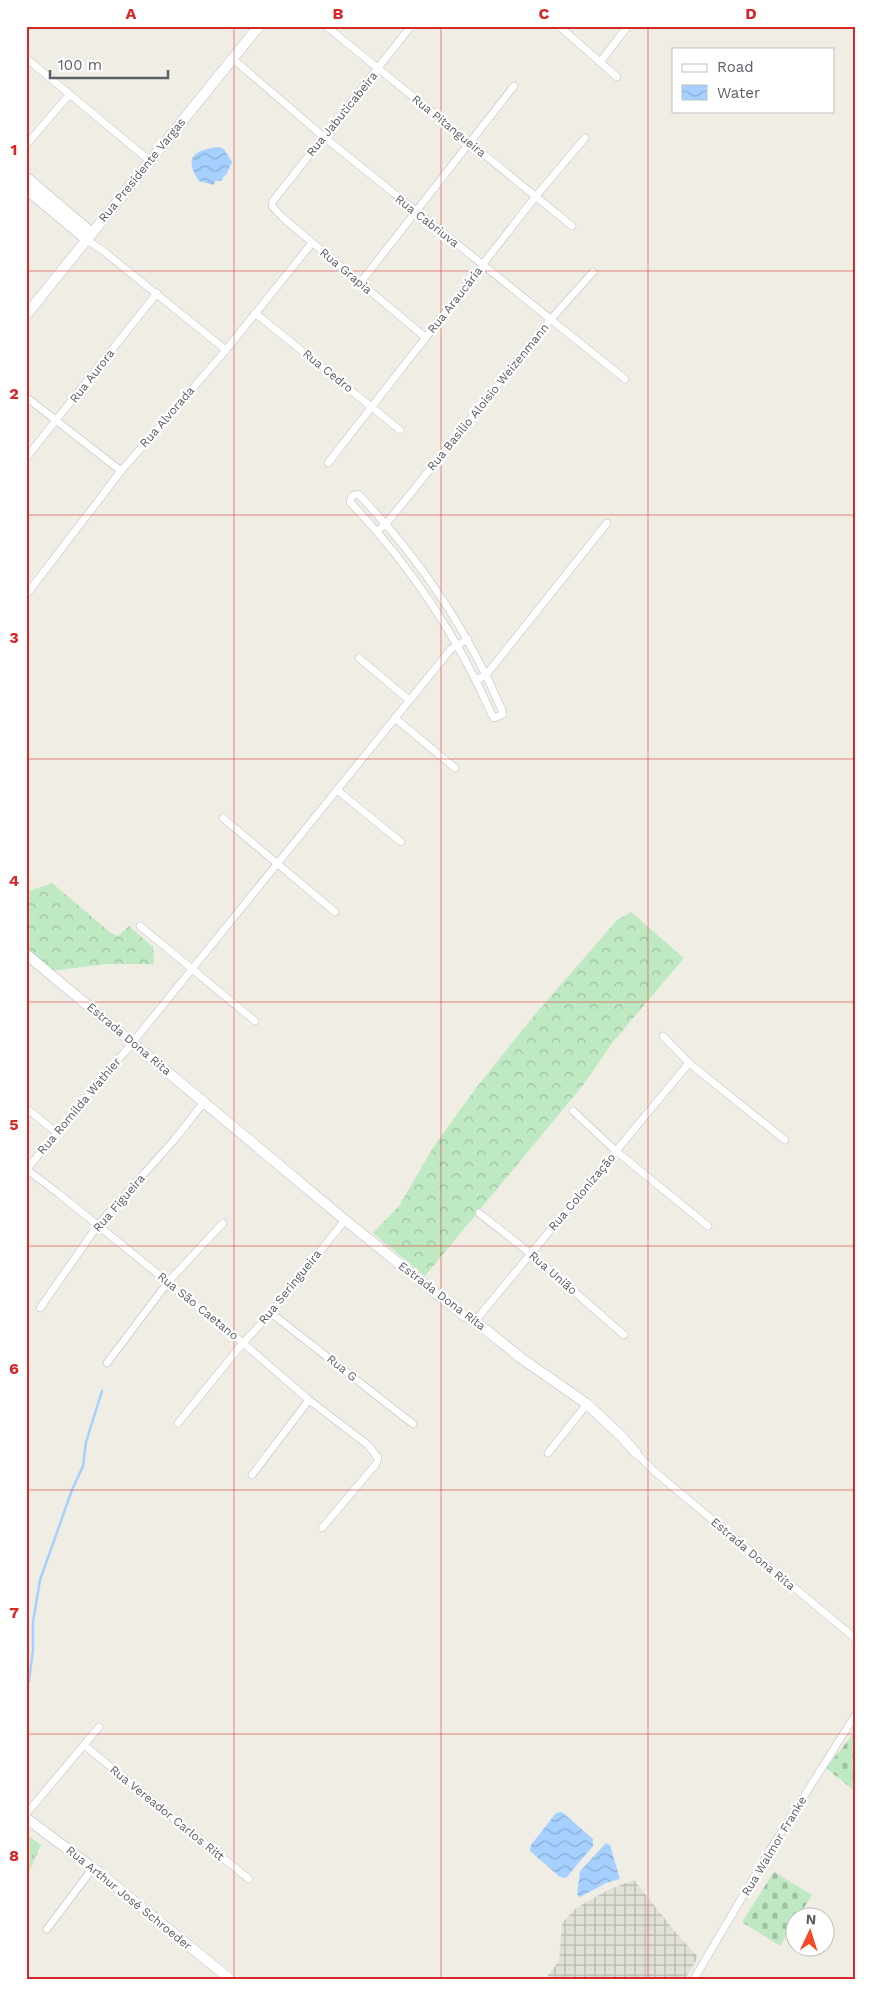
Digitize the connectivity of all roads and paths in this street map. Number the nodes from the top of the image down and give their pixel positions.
1 (260, 26) edge
2 (326, 26) edge
3 (411, 26) edge
4 (559, 26) edge
5 (628, 26) edge
6 (26, 58) edge
7 (233, 59) junction
8 (600, 62) junction
9 (379, 69) junction
10 (617, 77) dead end
11 (514, 86) dead end
12 (69, 95) junction
13 (324, 137) junction
14 (585, 138) dead end
15 (470, 142) junction
16 (26, 145) edge
17 (150, 160) junction
18 (26, 177) edge
19 (26, 189) edge
20 (536, 196) junction
21 (273, 201) joint
22 (415, 211) junction
23 (572, 226) dead end
24 (89, 237) junction
25 (312, 242) junction
26 (482, 264) junction
27 (592, 272) dead end
28 (360, 283) junction
29 (157, 293) junction
30 (255, 313) junction
31 (26, 315) edge
32 (551, 319) junction
33 (425, 337) junction
34 (226, 350) junction
35 (625, 378) dead end
36 (26, 397) edge
37 (372, 407) junction
38 (56, 421) junction
39 (400, 430) dead end
40 (26, 458) edge
41 (328, 463) dead end
42 (121, 472) junction
43 (607, 523) dead end
44 (386, 524) junction
45 (377, 531) junction
46 (26, 595) edge
47 (468, 639) junction
48 (457, 644) junction
49 (359, 658) dead end
50 (486, 675) junction
51 (476, 680) junction
52 (409, 700) junction
53 (395, 718) junction
54 (455, 768) dead end
55 (337, 790) junction
56 (223, 818) dead end
57 (401, 842) dead end
58 (277, 863) junction
59 (335, 912) dead end
60 (140, 926) dead end
61 (26, 954) edge
62 (192, 969) junction
63 (255, 1021) dead end
64 (663, 1036) dead end
65 (133, 1042) junction
66 (689, 1063) junction
67 (204, 1102) junction
68 (26, 1108) edge
69 (573, 1112) dead end
70 (57, 1133) junction
71 (786, 1140) dead end
72 (616, 1151) junction
73 (26, 1169) edge
74 (480, 1213) dead end
75 (345, 1220) junction
76 (223, 1223) dead end
77 (98, 1225) junction
78 (708, 1226) dead end
79 (530, 1253) junction
80 (168, 1282) junction
81 (40, 1308) dead end
82 (271, 1313) junction
83 (475, 1321) junction
84 (624, 1335) dead end
85 (243, 1344) junction
86 (107, 1364) dead end
87 (309, 1400) junction
88 (586, 1404) junction
89 (178, 1423) dead end
90 (413, 1424) dead end
91 (548, 1453) dead end
92 (636, 1453) joint
93 (252, 1475) dead end
94 (322, 1528) dead end
95 (856, 1640) edge
96 (856, 1714) edge
97 (99, 1727) dead end
98 (85, 1746) junction
99 (26, 1814) edge
100 (26, 1818) edge
101 (93, 1868) junction
102 (249, 1879) dead end
103 (47, 1929) dead end
104 (230, 1979) edge
105 (694, 1979) edge

1 - 7 street, Rua Presidente Vargas
2 - 9 street, Rua Pitangueira
3 - 9 street, Rua Jabuticabeira
4 - 8 street
5 - 8 street
6 - 12 street
7 - 13 street, Rua Cabriuva
7 - 17 street, Rua Presidente Vargas
8 - 10 street
9 - 13 street, Rua Jabuticabeira
9 - 15 street, Rua Pitangueira
11 - 15 street
12 - 16 street
12 - 17 street
13 - 21 street, Rua Jabuticabeira
13 - 22 street, Rua Cabriuva
14 - 20 street, Rua Araucária
15 - 20 street, Rua Pitangueira
15 - 22 street
17 - 24 street, Rua Presidente Vargas
18 - 24 street
19 - 24 street
20 - 23 street, Rua Pitangueira
20 - 26 street, Rua Araucária
21 - 25 street, Rua Grapia
22 - 26 street, Rua Cabriuva
22 - 28 street
24 - 29 street
24 - 31 street, Rua Presidente Vargas
25 - 28 street, Rua Grapia
25 - 30 street, Rua Alvorada
26 - 32 street, Rua Cabriuva
26 - 33 street, Rua Araucária
27 - 32 street, Rua Basilio Aloisio Weizenmann
28 - 33 street, Rua Grapia
29 - 34 street
29 - 38 street, Rua Aurora
30 - 34 street, Rua Alvorada
30 - 37 street, Rua Cedro
32 - 35 street, Rua Cabriuva
32 - 44 street, Rua Basilio Aloisio Weizenmann
33 - 37 street, Rua Araucária
34 - 42 street, Rua Alvorada
36 - 38 street
37 - 39 street, Rua Cedro
37 - 41 street, Rua Araucária
38 - 40 street, Rua Aurora
38 - 42 street
42 - 46 street, Rua Alvorada
43 - 50 street
44 - 45 street, Rua Basilio Aloisio Weizenmann
44 - 45 street
44 - 47 street
45 - 48 street
47 - 48 street
47 - 50 street
48 - 51 street
48 - 52 street, Rua Romilda Wathier
49 - 52 street
50 - 51 street
50 - 51 street
52 - 53 street, Rua Romilda Wathier
53 - 54 street
53 - 55 street, Rua Romilda Wathier
55 - 57 street
55 - 58 street, Rua Romilda Wathier
56 - 58 street
58 - 59 street
58 - 62 street, Rua Romilda Wathier
60 - 62 street
61 - 65 street, Estrada Dona Rita
62 - 63 street
62 - 65 street, Rua Romilda Wathier
64 - 66 street
65 - 67 street, Estrada Dona Rita
65 - 70 street, Rua Romilda Wathier
66 - 71 street
66 - 72 street, Rua Colonização
67 - 75 street, Estrada Dona Rita
67 - 77 street, Rua Figueira
68 - 70 street
69 - 72 street
70 - 73 street, Rua Romilda Wathier
72 - 78 street
72 - 79 street, Rua Colonização
73 - 77 street, Rua São Caetano
74 - 79 street, Rua União
75 - 82 street, Rua Seringueira
75 - 83 street, Estrada Dona Rita
76 - 80 street
77 - 80 street, Rua São Caetano
77 - 81 street, Rua Figueira
79 - 83 street, Rua Colonização
79 - 84 street, Rua União
80 - 85 street, Rua São Caetano
80 - 86 street
82 - 85 street, Rua Seringueira
82 - 90 street, Rua G
83 - 88 street, Estrada Dona Rita
85 - 87 street, Rua São Caetano
85 - 89 street, Rua Seringueira
87 - 93 street
87 - 94 street, Rua São Caetano
88 - 91 street
88 - 92 street, Estrada Dona Rita
92 - 95 street, Estrada Dona Rita
96 - 105 street, Rua Walmor Franke
97 - 98 street
98 - 99 street
98 - 102 street, Rua Vereador Carlos Ritt
100 - 101 street, Rua Arthur José Schroeder
101 - 103 street
101 - 104 street, Rua Arthur José Schroeder

